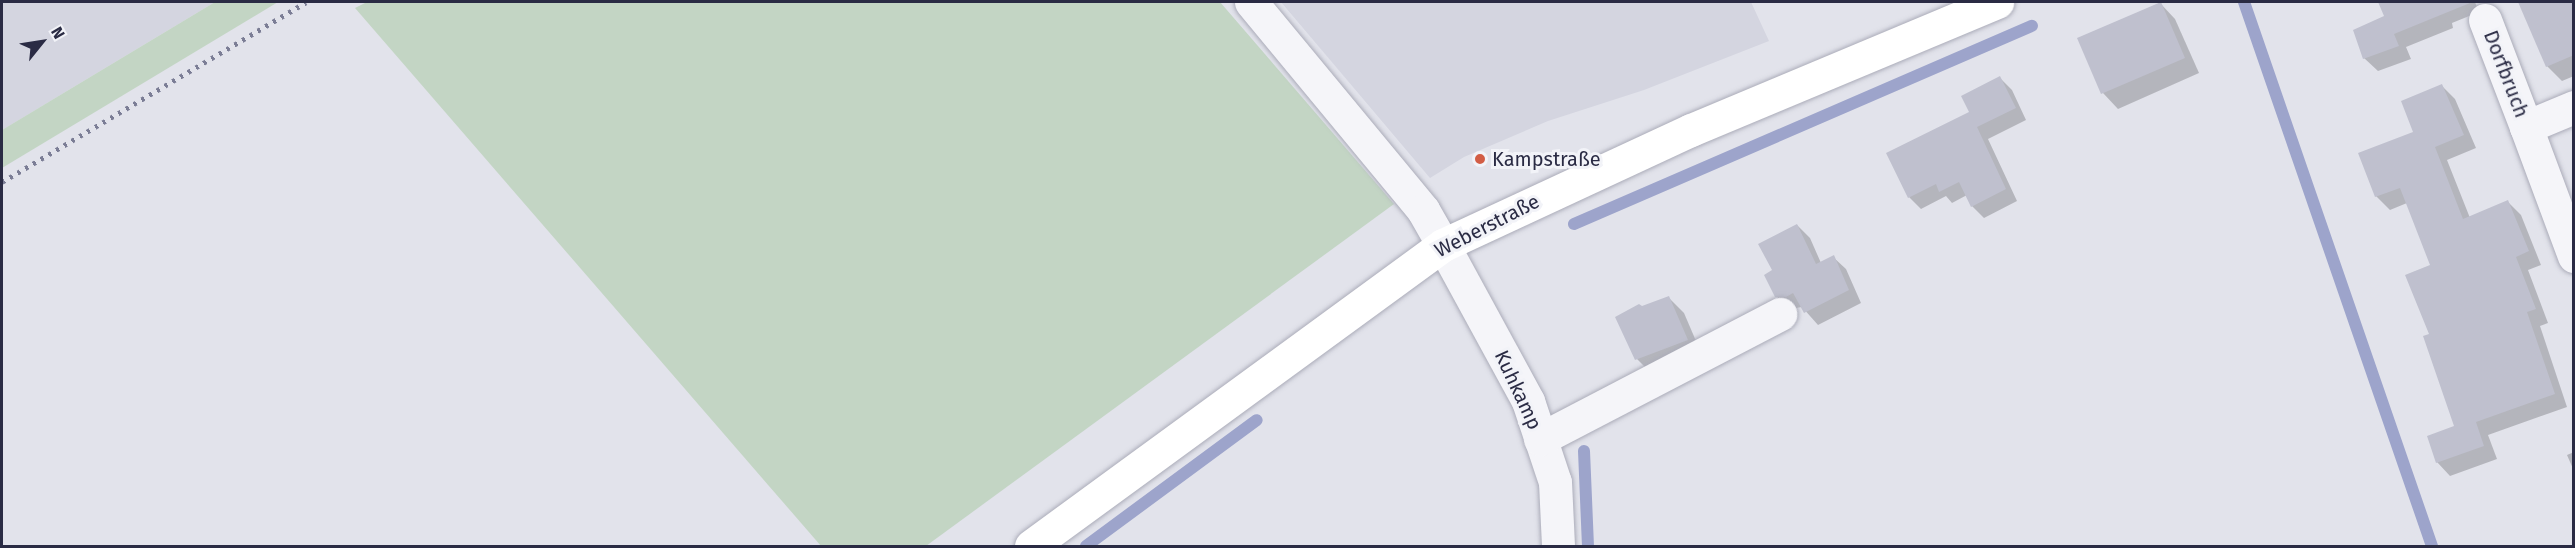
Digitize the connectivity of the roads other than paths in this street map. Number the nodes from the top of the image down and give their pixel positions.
1 (1251, 2) edge
2 (1997, 2) edge
3 (2485, 20) dead end
4 (2574, 107) edge
5 (2526, 128) junction
6 (1443, 245) junction
7 (2574, 256) edge
8 (1780, 314) dead end
9 (1540, 439) junction
10 (1031, 546) edge
11 (1558, 546) edge

1 - 6 street
2 - 6 main road, Weberstraße
3 - 5 street, Dorfbruch
4 - 5 street, Dorfbruch
5 - 7 street, Dorfbruch
6 - 9 street, Kuhkamp
6 - 10 main road, Weberstraße
8 - 9 street
9 - 11 street, Kuhkamp

